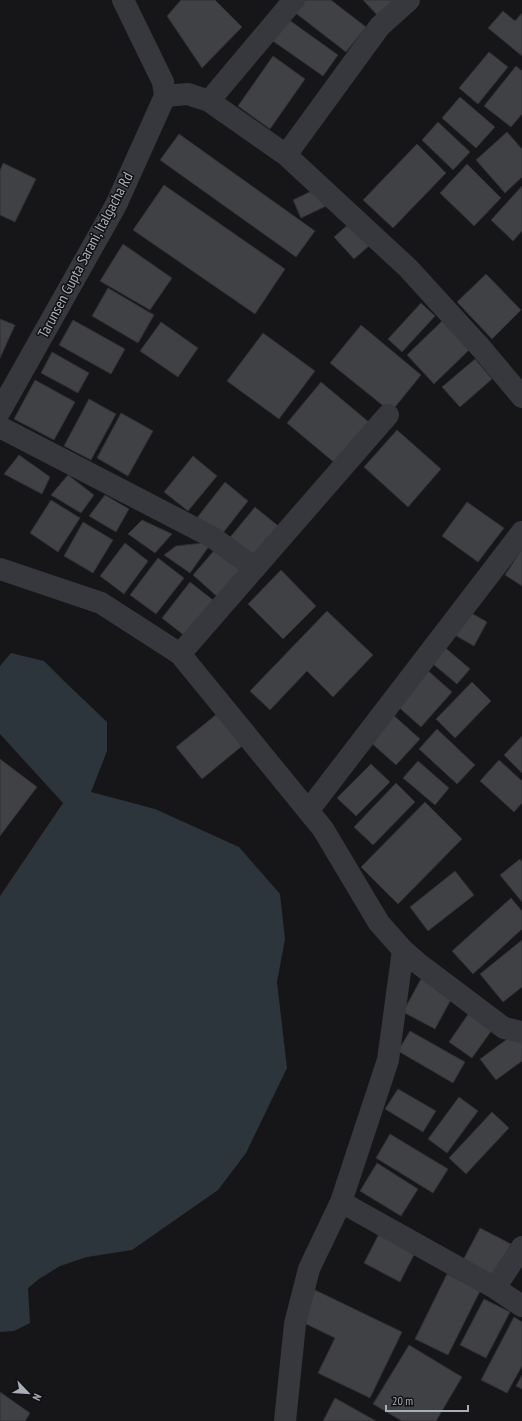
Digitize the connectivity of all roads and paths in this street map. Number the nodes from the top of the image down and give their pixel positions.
1 (123, 0) edge
2 (294, 0) edge
3 (409, 0) edge
4 (165, 96) junction
5 (209, 101) junction
6 (286, 155) junction
7 (522, 397) edge
8 (0, 411) edge
9 (388, 415) dead end
10 (0, 427) edge
11 (522, 532) edge
12 (255, 568) junction
13 (0, 569) edge
14 (180, 654) junction
15 (308, 811) junction
16 (403, 950) junction
17 (522, 1032) edge
18 (341, 1202) junction
19 (522, 1247) edge
20 (495, 1288) junction
21 (522, 1306) edge
22 (285, 1421) edge

1 - 4 street
2 - 5 street
3 - 6 street
4 - 5 street
4 - 8 street, Tarunsen Gupta Sarani, Italgacha Rd
5 - 6 street
6 - 7 street
9 - 12 street
10 - 12 street
11 - 15 street
12 - 14 street
13 - 14 street
14 - 15 street
15 - 16 street
16 - 17 street
16 - 18 street
18 - 20 street
18 - 22 street
19 - 20 street
20 - 21 street

